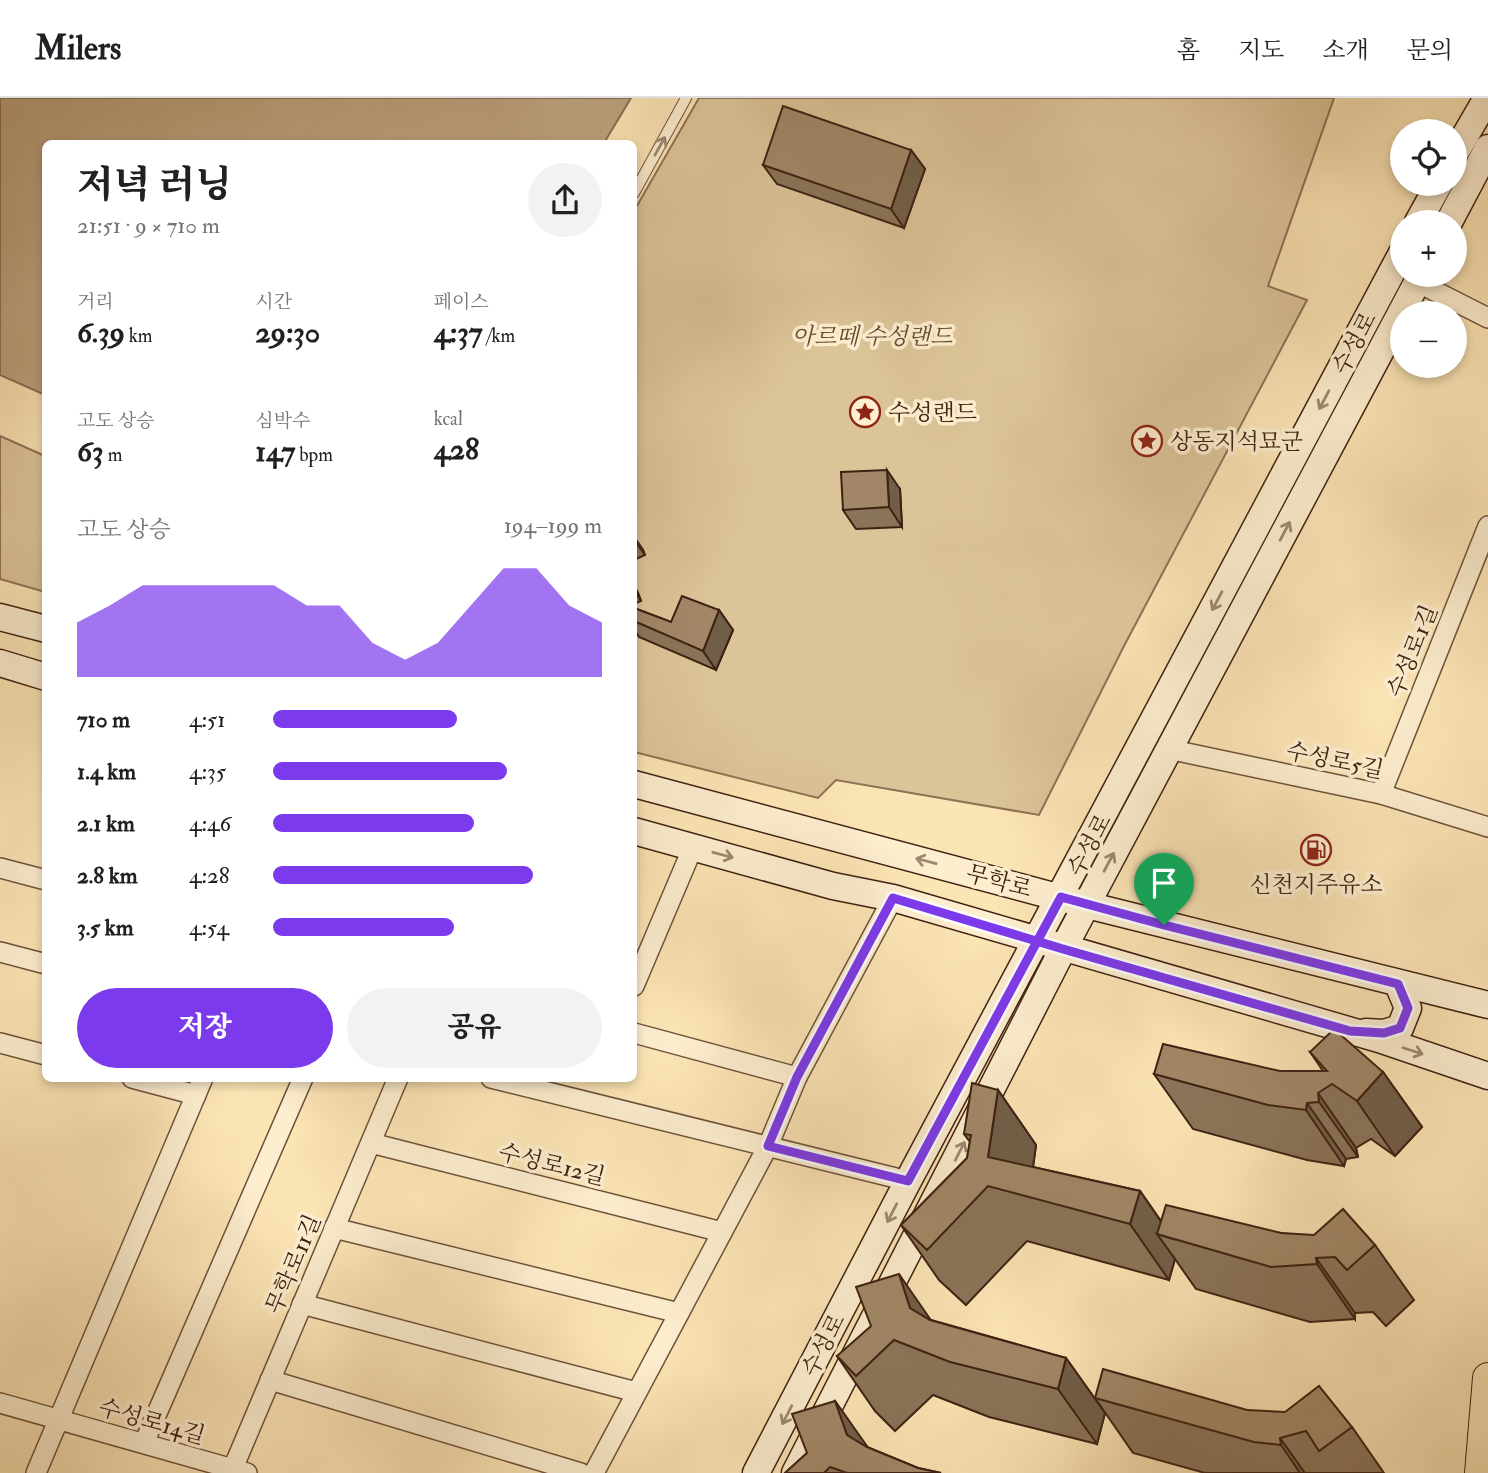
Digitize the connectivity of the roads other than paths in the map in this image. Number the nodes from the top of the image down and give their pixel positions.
1 (687, 98) edge
2 (1487, 98) edge
3 (1467, 133) edge
4 (1488, 148) edge
5 (637, 188) edge
6 (1455, 210) edge
7 (1390, 276) edge
8 (1415, 287) edge
9 (1433, 287) edge
10 (1488, 318) edge
11 (1488, 526) edge
12 (0, 617) edge
13 (42, 628) edge
14 (0, 663) edge
15 (42, 676) edge
16 (1168, 749) junction
17 (637, 785) edge
18 (1381, 794) junction
19 (1488, 827) edge
20 (637, 832) edge
21 (693, 847) junction
22 (0, 868) edge
23 (42, 879) edge
24 (1061, 897) junction
25 (893, 898) junction
26 (1087, 905) junction
27 (1037, 941) junction
28 (1063, 949) junction
29 (0, 952) edge
30 (42, 963) edge
31 (637, 979) edge
32 (1398, 984) junction
33 (1488, 1005) edge
34 (1350, 1031) junction
35 (637, 1034) edge
36 (0, 1043) edge
37 (42, 1054) edge
38 (1488, 1076) edge
39 (797, 1077) junction
40 (162, 1082) edge
41 (301, 1082) edge
42 (396, 1082) edge
43 (507, 1082) edge
44 (199, 1087) edge
45 (371, 1143) junction
46 (768, 1146) junction
47 (908, 1181) junction
48 (334, 1228) junction
49 (722, 1232) junction
50 (302, 1304) junction
51 (679, 1313) junction
52 (1488, 1378) edge
53 (270, 1380) junction
54 (636, 1392) junction
55 (0, 1403) edge
56 (58, 1420) junction
57 (144, 1443) junction
58 (237, 1472) edge
59 (36, 1473) edge
60 (581, 1473) edge
61 (594, 1473) edge
62 (757, 1473) edge
63 (795, 1473) edge
64 (1480, 1473) edge

5 -> 1 lane
2 - 3 main road
4 - 6 main road
7 -> 24 main road, 수성로
16 -> 8 main road, 수성로
9 - 10 street
11 - 18 street, 수성로1길
12 - 13 main road
14 - 15 main road
16 - 18 street, 수성로5길
26 -> 16 main road, 수성로
24 -> 17 main road, 무학로
18 - 19 street, 수성로5길
20 - 21 main road, 무학로
21 -> 25 main road, 무학로
21 - 31 street
22 - 23 street
24 - 26 main road, 무학로
24 - 27 main road, 수성로
25 - 27 main road, 무학로
25 - 39 street
26 - 28 main road, 수성로
26 - 32 main road, 무학로
27 - 28 main road, 무학로
27 - 47 main road, 수성로
28 - 34 main road, 무학로
63 -> 28 main road, 수성로
29 - 30 street
32 - 33 main road, 무학로
32 - 34 main road
34 -> 38 main road, 무학로
35 - 39 street
36 - 37 street
39 - 46 street
40 - 44 street
41 - 57 street
42 - 45 street, 무학로11길
43 - 46 street
44 - 56 street
45 - 48 street, 무학로11길
45 - 49 street, 수성로12길
46 - 47 street
46 - 49 street
47 -> 62 main road, 수성로
48 - 50 street, 무학로11길
48 - 51 street
49 - 51 street
50 - 53 street, 무학로11길
50 - 54 street
51 - 54 street
52 - 64 main road
53 - 58 street, 무학로11길
53 - 60 street
54 - 61 street
55 - 56 street, 수성로14길
56 - 57 street, 수성로14길
56 - 59 street
57 - 58 street, 수성로14길

